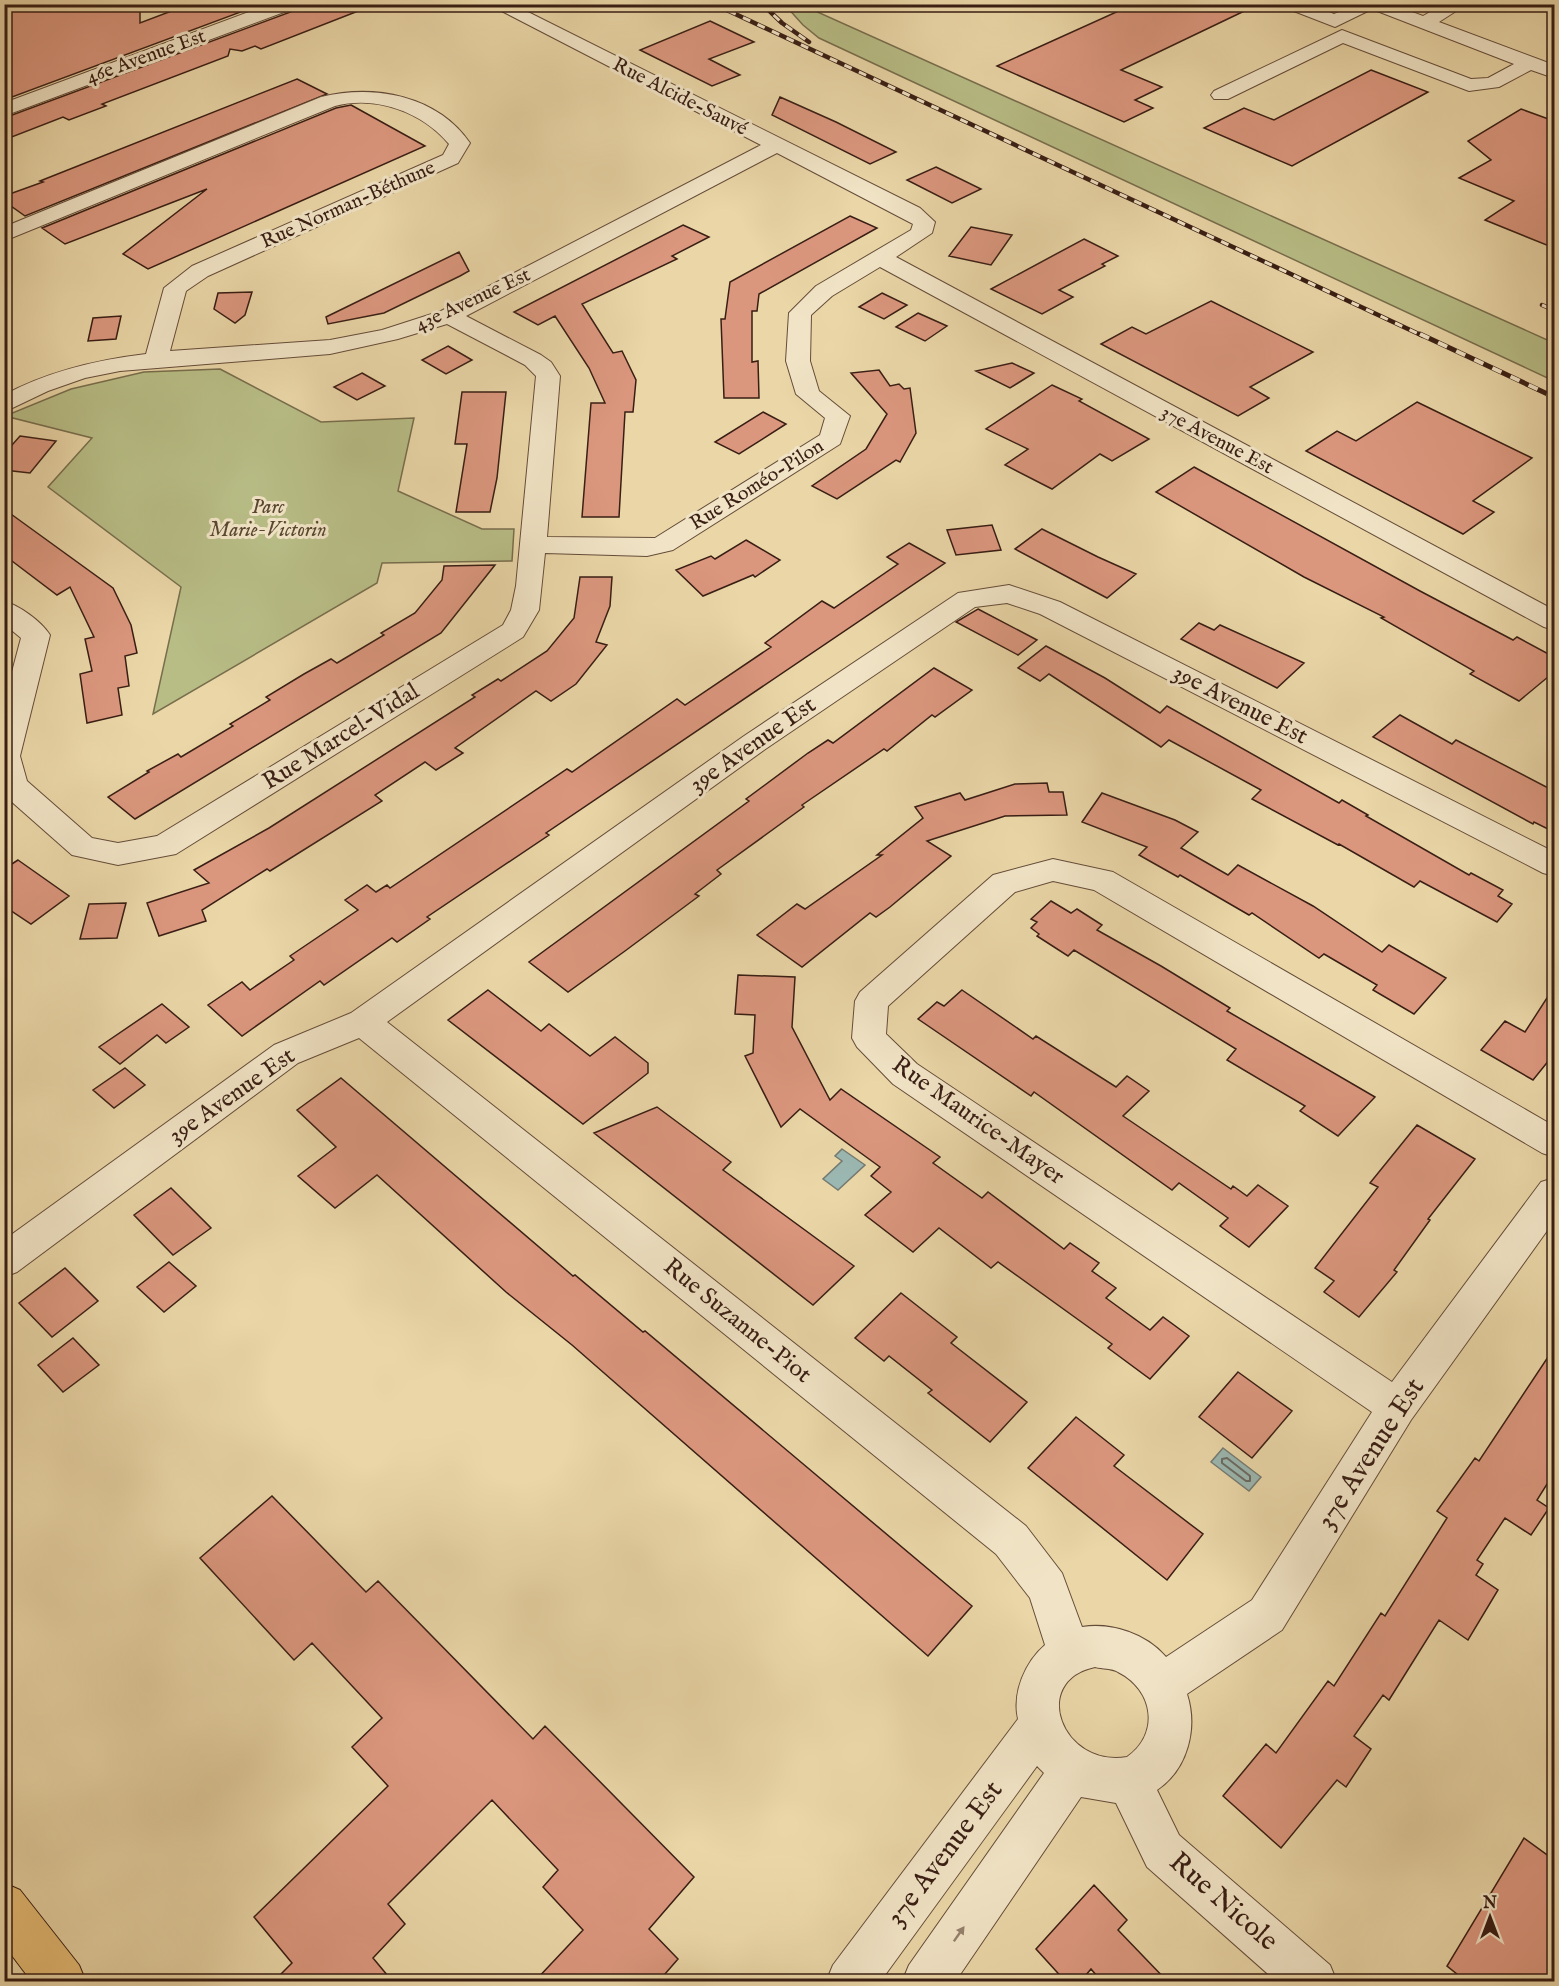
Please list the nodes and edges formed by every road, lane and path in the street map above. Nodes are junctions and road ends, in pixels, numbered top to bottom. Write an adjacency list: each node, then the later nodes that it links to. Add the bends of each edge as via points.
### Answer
1 (288, 4): 11 (street, 46e Avenue Est)
2 (497, 4): 12 (street, Rue Alcide-Sauvé)
3 (1293, 4): 4 (street, via 1335,21)
4 (1368, 4)
5 (1375, 4): 7 (street)
6 (1458, 4): 7 (street)
7 (1425, 23): 8 (street)
8 (1530, 63): 9 (street); 10 (street, via 1492,83 1469,85 1342,36)
9 (1554, 72)
10 (1221, 95)
11 (4, 110)
12 (777, 145): 13 (street, Rue Alcide-Sauvé); 16 (street, 43e Avenue Est)
13 (862, 189): 15 (street, Rue Roméo-Pilon, via 924,222 921,233)
14 (4, 236): 17 (street, Rue Norman-Béthune, via 342,98 387,98 411,107 453,133 460,143 450,159 200,271 175,288)
15 (880, 258): 19 (street, Rue Roméo-Pilon, via 824,291 800,313 798,361 808,394 838,416 831,439 664,544 646,548); 21 (street, 37e Avenue Est)
16 (449, 316): 17 (street, 43e Avenue Est, via 401,333 331,347); 19 (street, Rue Marcel-Vidal, via 533,360 548,376)
17 (156, 360): 18 (street, 43e Avenue Est, via 77,373)
18 (6, 402)
19 (532, 545): 20 (street, Rue Marcel-Vidal, via 525,610 513,631 165,846 118,854 83,847 13,786 5,756 36,635)
20 (4, 610)
21 (1554, 621)
22 (1554, 865): 23 (street, 39e Avenue Est, via 1050,608 1009,594 968,599 754,743)
23 (363, 1022): 26 (street, 39e Avenue Est, via 286,1054); 28 (street, Rue Suzanne-Piot, via 1011,1540 1047,1587)
24 (1554, 1143): 27 (street, Rue Maurice-Mayer, via 1102,880 1053,870 1004,883 872,1001 869,1038 905,1074)
25 (1554, 1193): 27 (street, 37e Avenue Est)
26 (4, 1261)
27 (1397, 1407): 29 (street, 37e Avenue Est, via 1267,1615)
28 (1069, 1653): 29 (street, via 1095,1646 1121,1651 1144,1664); 30 (street, via 1048,1670 1037,1696)
29 (1162, 1685): 32 (street, via 1171,1707 1170,1739 1153,1768)
30 (1039, 1727): 31 (street, via 1051,1751); 35 (street, 37e Avenue Est)
31 (1072, 1772): 32 (street, via 1096,1782); 36 (street, one-way to 31)
32 (1129, 1781): 37 (street, Rue Nicole, via 1163,1851)
33 (4, 1906): 34 (main road)
34 (62, 1982)
35 (850, 1982)
36 (926, 1982)
37 (1313, 1982)

